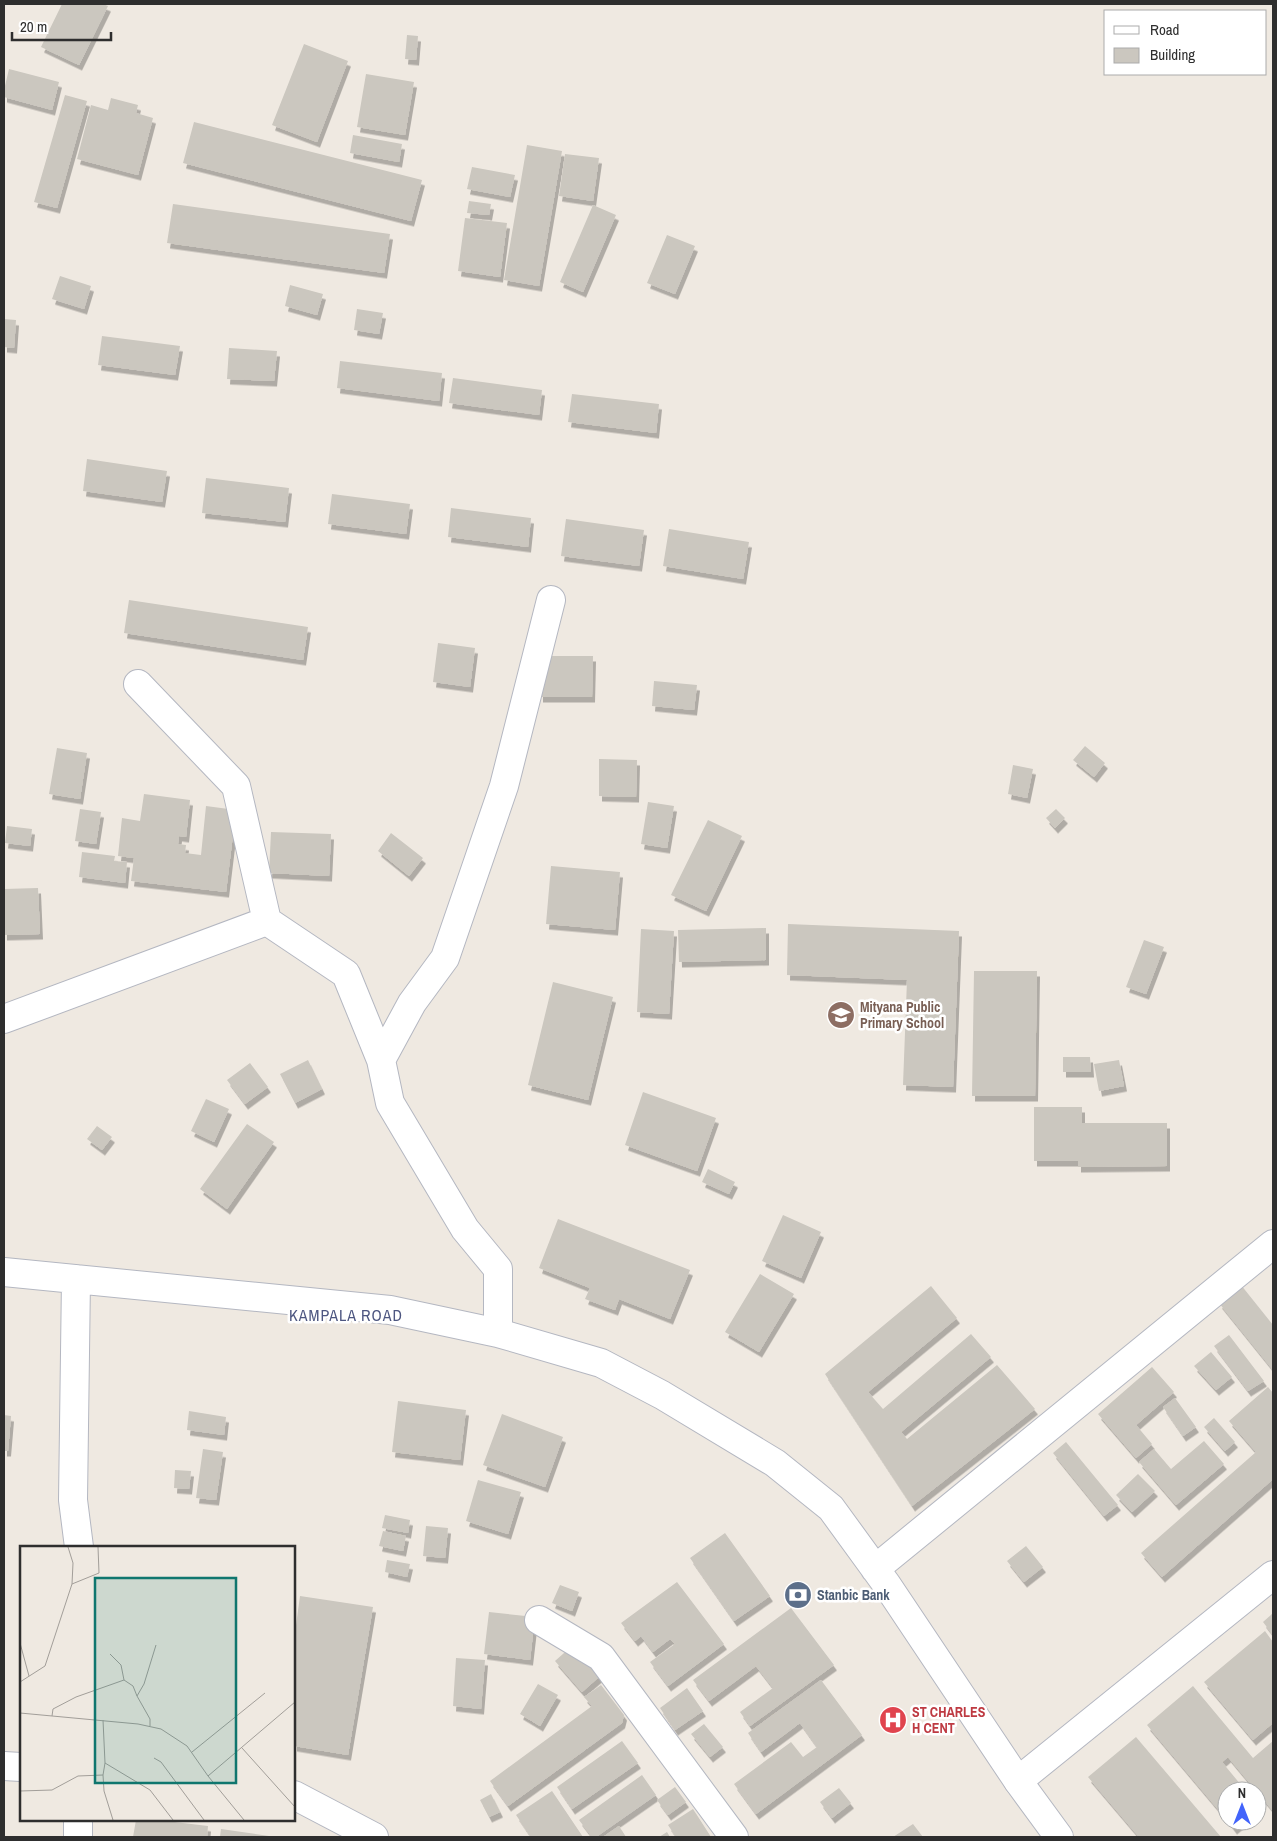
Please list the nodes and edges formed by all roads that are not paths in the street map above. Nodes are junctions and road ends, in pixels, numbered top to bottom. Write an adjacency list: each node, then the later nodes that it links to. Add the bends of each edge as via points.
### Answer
1 (551, 600): 5 (street, via 504,786 445,958 412,1003)
2 (138, 684): 3 (street, via 236,786)
3 (267, 921): 4 (street); 5 (street, via 346,974)
4 (4, 1019)
5 (381, 1060): 9 (street, via 390,1103 465,1229 498,1269)
6 (1273, 1244): 11 (street)
7 (4, 1272): 8 (street)
8 (76, 1279): 9 (street, via 390,1310); 10 (street, via 73,1500)
9 (498, 1333): 11 (street, via 601,1363 662,1395 775,1463 831,1508)
10 (79, 1546)
11 (875, 1569): 16 (street)
12 (1273, 1575): 16 (street)
13 (539, 1620): 21 (street, via 601,1657)
14 (4, 1766): 15 (street)
15 (20, 1767)
16 (1018, 1782): 22 (street)
17 (295, 1796): 20 (street)
18 (78, 1821): 19 (street)
19 (78, 1837)
20 (374, 1837)
21 (734, 1837)
22 (1059, 1837)

